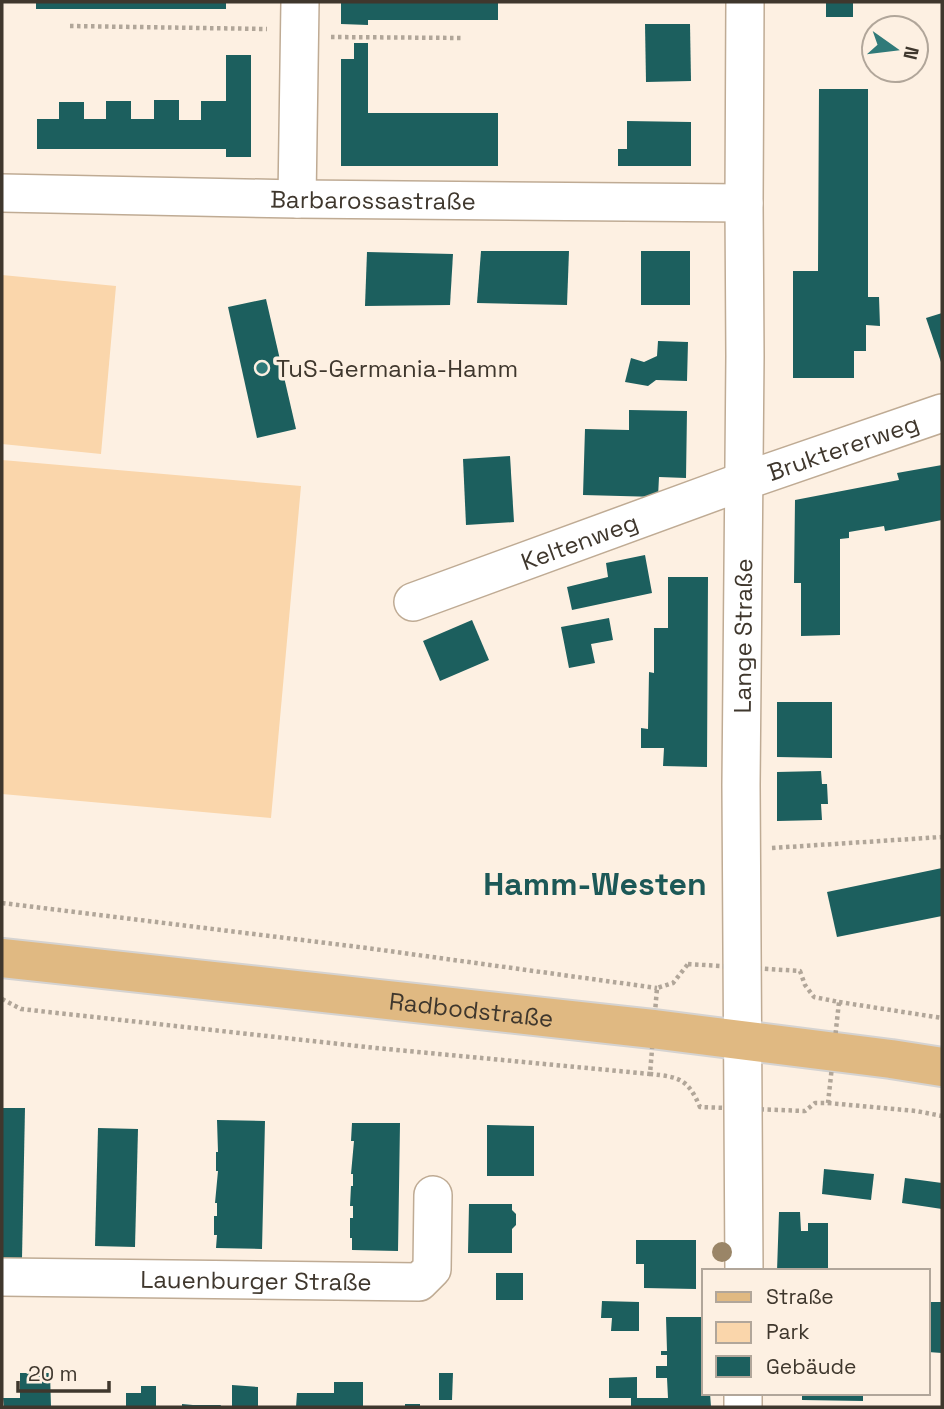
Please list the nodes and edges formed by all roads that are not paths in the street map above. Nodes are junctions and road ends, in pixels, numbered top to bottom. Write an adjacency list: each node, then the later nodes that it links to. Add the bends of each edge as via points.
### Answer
1 (745, 2): 5 (street, Lange Straße)
2 (299, 23): 4 (street)
3 (2, 193): 4 (street, Barbarossastraße)
4 (297, 199): 5 (street, Barbarossastraße)
5 (744, 203): 7 (street, Lange Straße)
6 (942, 413): 7 (street, Bruktererweg)
7 (744, 481): 8 (street, Keltenweg); 10 (street, Lange Straße)
8 (413, 602)
9 (2, 958): 10 (main road, Radbodstraße)
10 (743, 1040): 11 (main road, Radbodstraße); 13 (street, Lange Straße)
11 (942, 1068)
12 (433, 1195): 14 (street, Lauenburger Straße, via 432,1269 419,1282)
13 (744, 1269)
14 (2, 1276)

